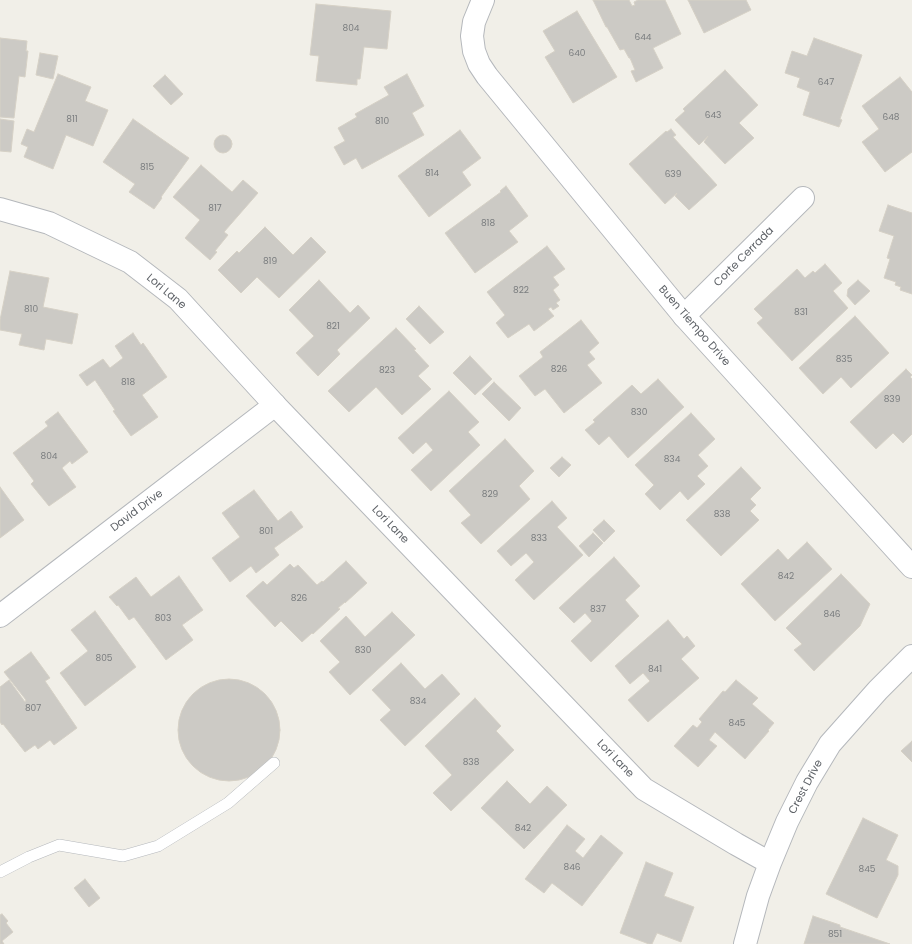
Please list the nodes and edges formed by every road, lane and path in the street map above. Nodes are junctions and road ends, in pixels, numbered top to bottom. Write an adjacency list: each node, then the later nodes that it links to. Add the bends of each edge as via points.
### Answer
1 (483, 0): 4 (street, Buen Tiempo Drive, via 474,22 472,36 479,64)
2 (803, 198): 4 (street, Corte Cerrada)
3 (0, 209): 5 (street, Lori Lane, via 49,223 130,262 178,299)
4 (684, 316): 6 (street, Buen Tiempo Drive)
5 (275, 405): 7 (street, David Drive); 10 (street, Lori Lane, via 644,789)
6 (912, 567)
7 (0, 616)
8 (912, 656): 10 (street, Crest Drive, via 830,744 807,782)
9 (274, 762): 11 (lane, via 228,803 158,846 123,856 59,845)
10 (770, 863): 12 (street, Crest Drive)
11 (0, 872)
12 (745, 944)

